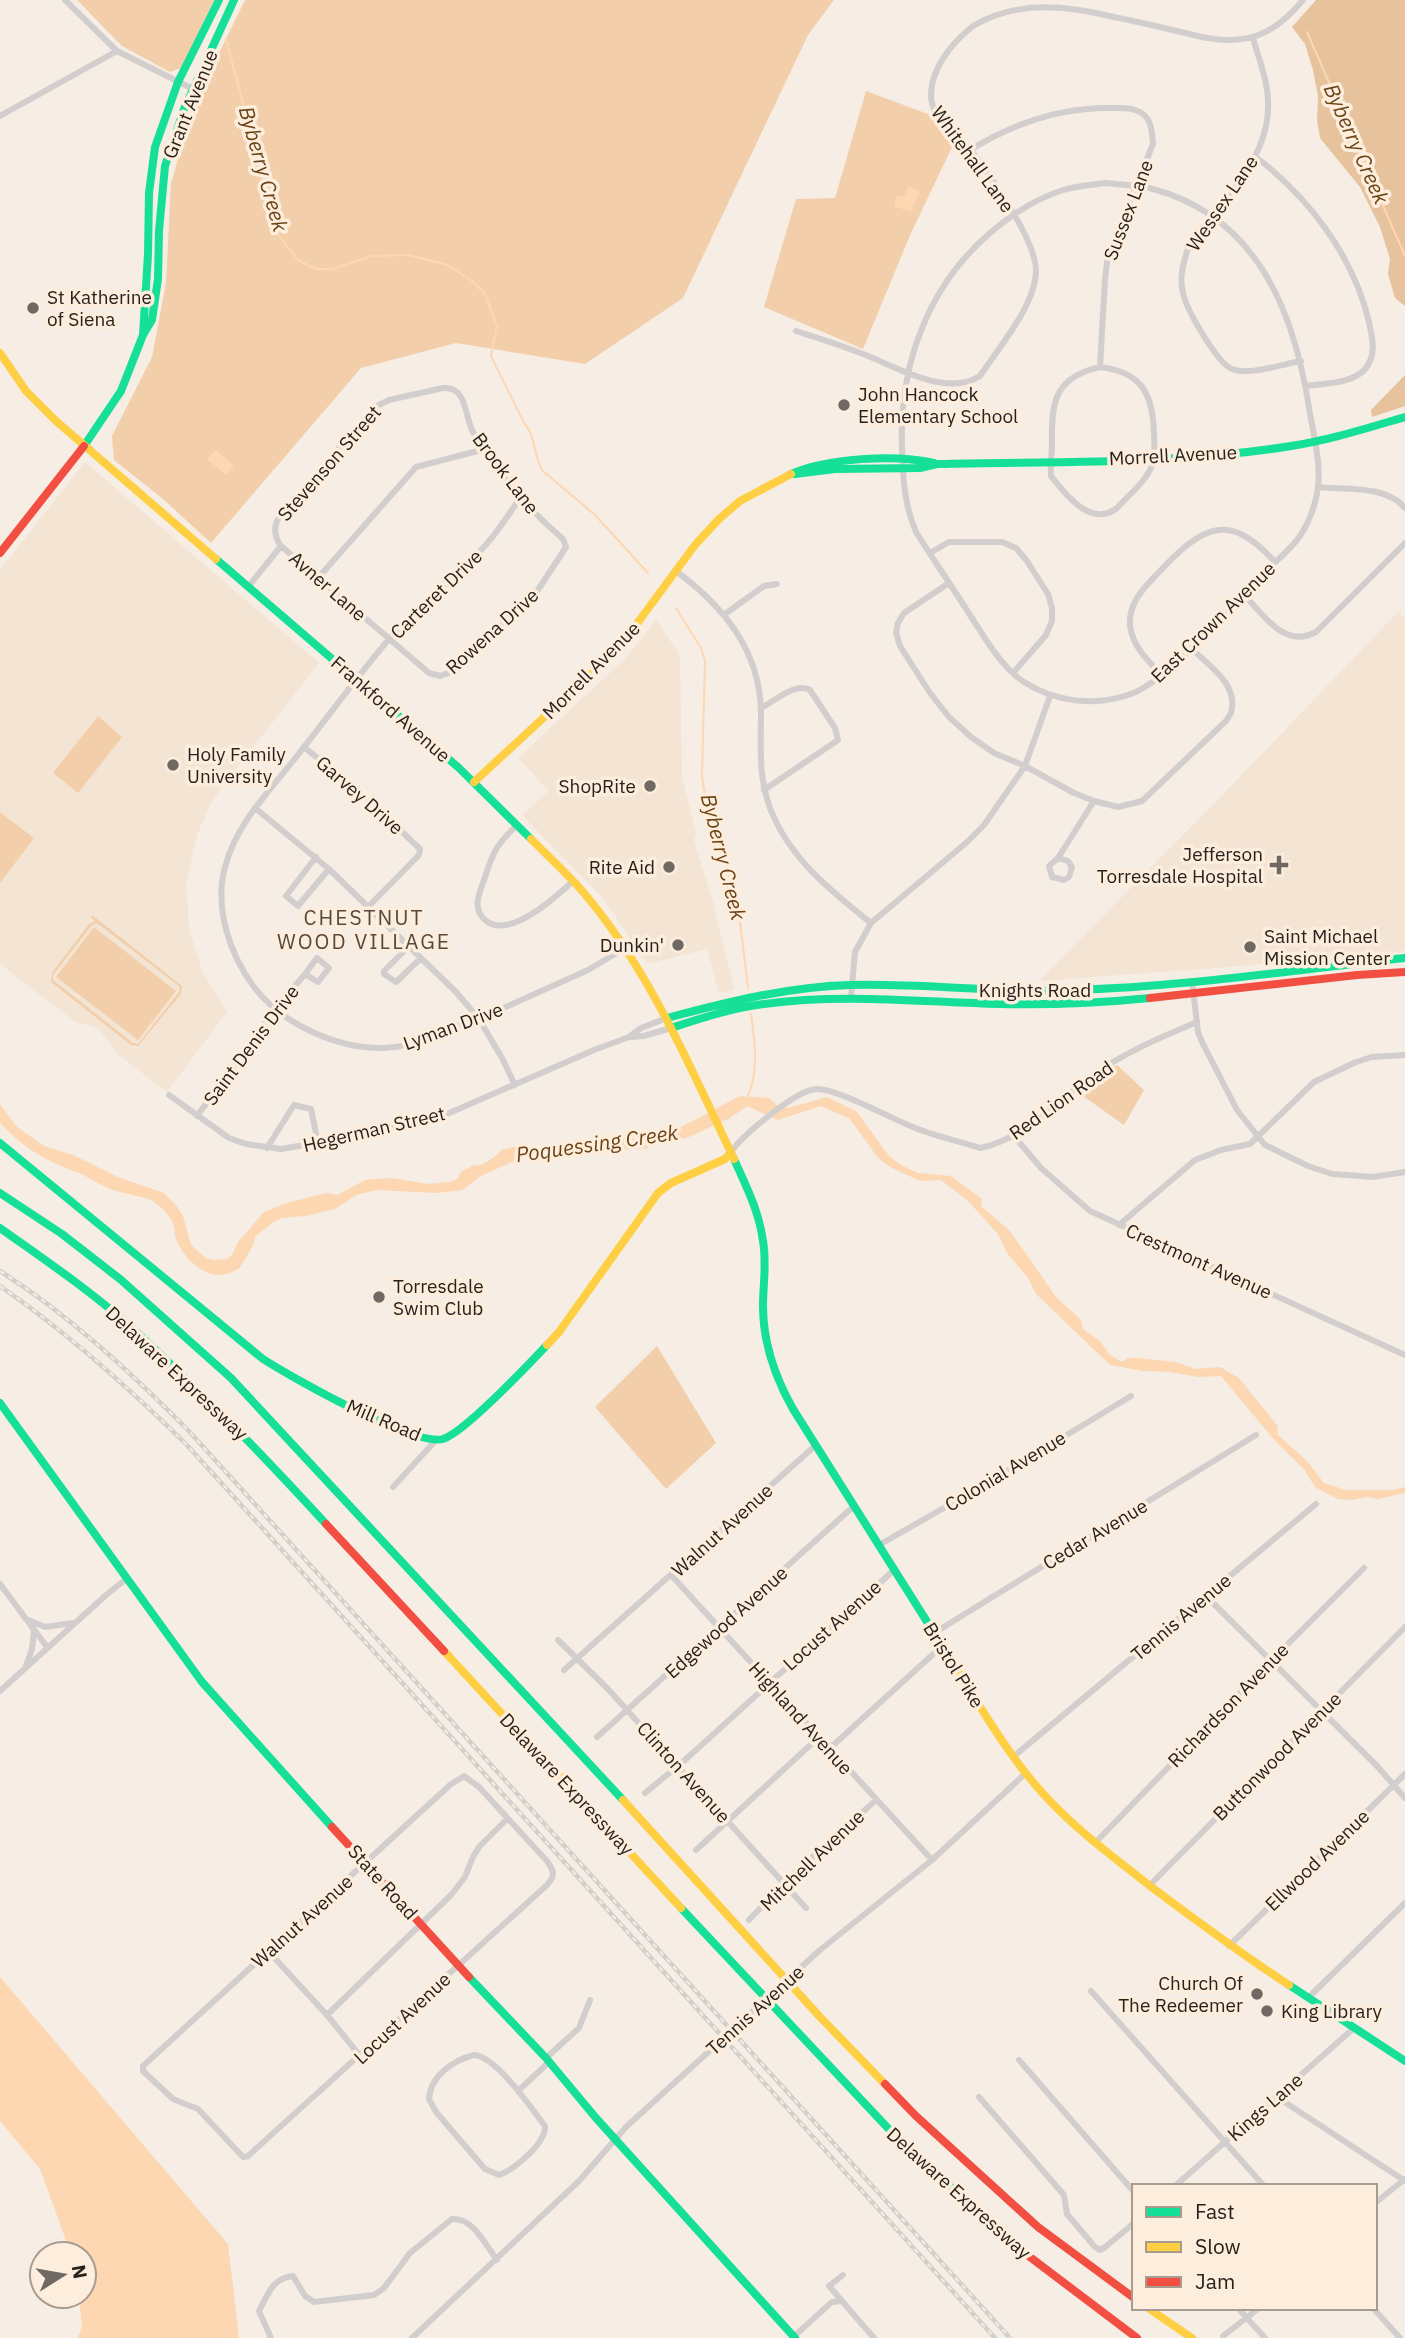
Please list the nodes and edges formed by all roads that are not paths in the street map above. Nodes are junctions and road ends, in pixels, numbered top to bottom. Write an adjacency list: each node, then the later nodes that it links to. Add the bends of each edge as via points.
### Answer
1 (65, 0): 6 (street)
2 (219, 0): 7 (main road, Grant Avenue)
3 (234, 0): 8 (main road, Grant Avenue)
4 (1303, 0): 5 (street, via 1278,25)
5 (1253, 38): 10 (street, Whitehall Lane, via 1220,40 1036,2 986,16 958,38 943,58 930,98 936,112); 11 (street, Wessex Lane, via 1268,108)
6 (117, 51): 7 (street); 9 (street)
7 (179, 82): 8 (street); 16 (main road, Grant Avenue, via 158,134 151,169)
8 (192, 89): 16 (main road, Grant Avenue, via 165,166 156,299)
9 (0, 116)
10 (970, 150): 12 (street, Sussex Lane, via 1013,126 1062,111 1132,108 1152,127 1153,144); 13 (street, Whitehall Lane)
11 (1256, 157): 14 (street, Wessex Lane); 21 (street, via 1295,190 1336,245 1362,299 1374,344 1371,359 1359,374)
12 (1136, 186): 13 (street, East Crown Avenue, via 1105,183 1063,190); 14 (street, East Crown Avenue, via 1168,194); 19 (street, Sussex Lane, via 1106,266)
13 (1013, 213): 20 (street, East Crown Avenue, via 955,269 925,320); 20 (street, Whitehall Lane, via 1025,231 1036,270 1021,314 980,376 971,382 952,384)
14 (1211, 217): 18 (street, East Crown Avenue, via 1241,243 1274,287); 18 (street, Wessex Lane, via 1187,250 1181,282 1187,305 1216,354 1224,365 1244,372)
15 (796, 331): 20 (street)
16 (143, 335): 25 (main road, Grant Avenue, via 121,391)
17 (0, 353): 25 (main road, Frankford Avenue, via 33,399)
18 (1301, 361): 21 (street, East Crown Avenue)
19 (1100, 367): 27 (street, via 1126,373 1146,390 1154,415); 28 (street, via 1074,375 1057,395)
20 (907, 374): 29 (street, East Crown Avenue, via 901,412)
21 (1306, 386): 24 (street, East Crown Avenue)
22 (456, 389): 26 (street, Brook Lane); 34 (street, Stevenson Street, via 394,398 375,407 278,519 275,532)
23 (1405, 417): 24 (main road, Morrell Avenue)
24 (1315, 441): 27 (main road, Morrell Avenue, via 1222,455); 30 (street, East Crown Avenue)
25 (84, 446): 36 (main road, Grant Avenue); 43 (main road, Frankford Avenue)
26 (485, 449): 31 (street, Brook Lane); 40 (street, via 416,467)
27 (1155, 458): 28 (main road, Morrell Avenue); 28 (street, via 1137,488 1112,512 1102,514 1081,509 1056,482 1051,476)
28 (1052, 460): 29 (main road, Morrell Avenue)
29 (902, 464): 37 (street, East Crown Avenue, via 908,514); 39 (main road, Morrell Avenue, via 824,463 762,488 706,531)
30 (1318, 487): 32 (street, via 1385,493); 38 (street, East Crown Avenue, via 1306,525)
31 (520, 498): 35 (street, Brook Lane, via 563,539); 46 (street, Carteret Drive, via 484,547)
32 (1405, 508)
33 (1405, 543): 44 (street, via 1308,637 1297,639 1280,632)
34 (281, 546): 40 (street, Avner Lane); 43 (street, Stevenson Street)
35 (566, 549): 50 (street, Rowena Drive, via 537,593 451,672)
36 (0, 553)
37 (930, 553): 41 (street, East Crown Avenue); 48 (street, via 949,542 1002,542 1016,548 1027,561 1048,594 1052,621 1046,635)
38 (1275, 562): 44 (street, East Crown Avenue); 49 (street, via 1246,535 1229,530 1199,535 1186,544 1138,594 1132,608 1130,625 1135,641 1142,656)
39 (676, 571): 45 (street); 56 (main road, Morrell Avenue, via 619,648)
40 (318, 578): 46 (street, Avner Lane)
41 (949, 583): 48 (street, East Crown Avenue); 55 (street, via 904,613 896,633 900,646 948,717 994,753)
42 (777, 584): 45 (street, via 764,586)
43 (248, 587): 51 (main road, Frankford Avenue)
44 (1244, 595): 47 (street, East Crown Avenue)
45 (725, 614): 53 (street, via 746,650)
46 (390, 639): 50 (street, Avner Lane, via 429,673); 51 (street, Carteret Drive)
47 (1191, 648): 49 (street, East Crown Avenue); 58 (street, via 1233,693 1234,704 1226,721 1148,798 1118,807)
48 (1013, 673): 52 (street, East Crown Avenue)
49 (1162, 675): 52 (street, East Crown Avenue, via 1132,694 1113,699)
50 (440, 676)
51 (357, 680): 54 (street, Carteret Drive); 56 (main road, Frankford Avenue)
52 (1050, 696): 55 (street)
53 (761, 708): 57 (street); 57 (street, via 804,687 838,738)
54 (304, 747): 59 (street, Carteret Drive); 65 (street, Garvey Drive, via 420,849)
55 (1025, 766): 58 (street); 66 (street, via 984,825)
56 (474, 782): 60 (main road, Frankford Avenue)
57 (764, 790): 66 (street, via 782,832 801,860 821,883)
58 (1094, 802): 62 (street)
59 (255, 808): 61 (street); 77 (street, Carteret Drive, via 238,833 224,869 223,911 232,949 245,975)
60 (517, 825): 64 (main road, Frankford Avenue); 64 (street, via 493,853 477,901 485,919 497,926 512,923 550,903)
61 (316, 858): 63 (street); 63 (street, via 286,896 298,906)
62 (1058, 858)
63 (329, 869): 65 (street)
64 (573, 881): 68 (main road, Frankford Avenue)
65 (369, 906): 67 (street)
66 (871, 923): 74 (street, via 855,952)
67 (408, 946): 69 (street); 69 (street, via 384,971 393,982)
68 (625, 948): 78 (main road, Frankford Avenue); 79 (street, Lyman Drive, via 588,970)
69 (421, 958): 79 (street)
70 (1405, 958): 73 (main road, Knights Road)
71 (1405, 972): 75 (main road, Knights Road)
72 (305, 974): 77 (street, Saint Denis Drive)
73 (1192, 981): 74 (main road, Knights Road, via 1023,992); 75 (street)
74 (851, 985): 76 (street); 78 (main road, Knights Road, via 766,993)
75 (1193, 993): 76 (main road, Knights Road, via 1050,1004); 80 (street)
76 (850, 997): 81 (main road, Knights Road, via 768,1002)
77 (276, 1009): 79 (street, Lyman Drive, via 310,1031 381,1048 424,1041); 86 (street, Saint Denis Drive)
78 (667, 1018): 81 (main road, Frankford Avenue); 82 (street, Hegerman Street)
79 (479, 1019): 84 (street)
80 (1197, 1022): 88 (street, Red Lion Road, via 1107,1065); 89 (street, via 1222,1082)
81 (671, 1028): 82 (street, Hegerman Street); 87 (main road, Frankford Avenue)
82 (629, 1037): 84 (street, Hegerman Street)
83 (1405, 1055): 89 (street, via 1372,1057 1314,1082)
84 (515, 1085): 91 (street, Hegerman Street, via 447,1115)
85 (169, 1095): 86 (street, Hegerman Street)
86 (197, 1116): 92 (street, Hegerman Street, via 229,1138)
87 (715, 1120): 93 (main road, Bristol Pike)
88 (1014, 1136): 93 (street, Red Lion Road, via 980,1148 915,1128 825,1090 810,1090 737,1142); 96 (street, Crestmont Avenue, via 1075,1199)
89 (1258, 1138): 94 (street, via 1283,1155 1332,1174 1373,1177); 96 (street, via 1195,1160)
90 (0, 1143): 102 (main road, Mill Road, via 269,1364 332,1398 414,1435)
91 (318, 1143): 92 (street, Hegerman Street); 92 (street, via 311,1110 294,1105)
92 (267, 1149)
93 (731, 1152): 102 (main road, Mill Road, via 658,1193 545,1348 460,1430); 103 (main road, Bristol Pike, via 761,1229 763,1321 770,1359 786,1398)
94 (1405, 1172)
95 (0, 1193): 180 (main road, Delaware Expressway, via 106,1267 231,1378 916,2116 1038,2227)
96 (1119, 1225): 98 (street, Crestmont Avenue)
97 (0, 1228): 192 (main road, Delaware Expressway, via 100,1301 201,1391 901,2143 1009,2241)
98 (1405, 1355)
99 (1130, 1396): 107 (street, Colonial Avenue)
100 (0, 1403): 111 (main road, State Road)
101 (1256, 1435): 119 (street, Cedar Avenue)
102 (436, 1440): 104 (street)
103 (816, 1446): 106 (main road, Bristol Pike); 110 (street, Walnut Avenue)
104 (393, 1487)
105 (1316, 1504): 113 (street, Tennis Avenue)
106 (854, 1506): 107 (main road, Bristol Pike); 116 (street, Edgewood Avenue)
107 (879, 1545): 109 (main road, Bristol Pike)
108 (1364, 1569): 124 (street, Richardson Avenue)
109 (894, 1570): 119 (main road, Bristol Pike); 127 (street, Locust Avenue)
110 (671, 1576): 116 (street, Highland Avenue); 123 (street, Walnut Avenue)
111 (126, 1579): 115 (street); 147 (main road, State Road, via 202,1682)
112 (0, 1584): 114 (street)
113 (1206, 1596): 124 (street); 134 (street, Tennis Avenue)
114 (25, 1618): 115 (street, via 52,1627); 118 (street)
115 (75, 1623): 122 (street)
116 (719, 1628): 127 (street, Highland Avenue); 129 (street, Edgewood Avenue)
117 (1405, 1628): 130 (street, Buttonwood Avenue)
118 (34, 1630): 122 (street); 125 (street)
119 (934, 1633): 121 (main road, Bristol Pike)
120 (558, 1640): 123 (street, Clinton Avenue)
121 (942, 1646): 133 (street); 134 (main road, Bristol Pike)
122 (47, 1647): 125 (street)
123 (579, 1657): 126 (street, Walnut Avenue); 129 (street, Clinton Avenue)
124 (1271, 1661): 130 (street); 144 (street, Richardson Avenue)
125 (25, 1668): 128 (street)
126 (565, 1670)
127 (769, 1682): 132 (street, Highland Avenue); 135 (street, Locust Avenue)
128 (0, 1691)
129 (628, 1710): 131 (street, Edgewood Avenue); 135 (street, Clinton Avenue)
130 (1321, 1712): 138 (street); 149 (street, Buttonwood Avenue)
131 (597, 1737)
132 (818, 1738): 133 (street, Highland Avenue); 143 (street)
133 (829, 1749): 141 (street, Highland Avenue)
134 (1013, 1757): 136 (main road, Bristol Pike)
135 (678, 1766): 139 (street, Locust Avenue); 143 (street, Clinton Avenue)
136 (1026, 1773): 144 (main road, Bristol Pike); 146 (street, Tennis Avenue)
137 (1405, 1774): 138 (street, Ellwood Avenue)
138 (1394, 1786): 140 (street); 154 (street, Ellwood Avenue)
139 (645, 1793)
140 (1405, 1798)
141 (876, 1800): 146 (street, Highland Avenue); 148 (street, Mitchell Avenue)
142 (507, 1819): 147 (street, Walnut Avenue, via 467,1776 450,1785); 153 (street, via 474,1854 458,1888); 156 (street, Locust Avenue, via 554,1877)
143 (729, 1821): 145 (street); 148 (street, Clinton Avenue)
144 (1095, 1843): 149 (main road, Bristol Pike)
145 (696, 1850)
146 (932, 1860): 169 (street, Tennis Avenue, via 801,1968)
147 (366, 1863): 153 (main road, State Road); 155 (street, Walnut Avenue)
148 (784, 1883): 151 (street, Clinton Avenue); 152 (street, Mitchell Avenue)
149 (1150, 1885): 154 (main road, Bristol Pike)
150 (1405, 1903): 158 (street)
151 (806, 1908)
152 (749, 1920)
153 (422, 1925): 156 (main road, State Road); 160 (street)
154 (1229, 1946): 158 (main road, Bristol Pike)
155 (268, 1952): 160 (street); 171 (street, Walnut Avenue, via 145,2063 143,2071 173,2099 198,2109)
156 (458, 1966): 162 (street, Locust Avenue); 163 (main road, State Road)
157 (1091, 1991): 170 (street)
158 (1308, 1998): 161 (main road, Bristol Pike)
159 (590, 2000): 163 (street, via 579,2028)
160 (327, 2015): 162 (street)
161 (1354, 2028): 165 (main road, Bristol Pike); 168 (street, Kings Lane)
162 (360, 2056): 171 (street, Locust Avenue)
163 (548, 2060): 166 (street); 169 (main road, State Road)
164 (1019, 2060): 175 (street)
165 (1405, 2061)
166 (518, 2091): 166 (street, via 545,2126 545,2133 516,2165 499,2175 485,2169 429,2099 432,2086 445,2070 474,2055 494,2065)
167 (979, 2097): 177 (street, via 1063,2194 1066,2214 1100,2250)
168 (1277, 2097): 170 (street, Kings Lane); 172 (street)
169 (614, 2138): 178 (street, Tennis Avenue, via 579,2181); 190 (main road, State Road)
170 (1224, 2142): 173 (street, Kings Lane); 174 (street)
171 (243, 2157)
172 (1405, 2180): 176 (street)
173 (1177, 2184)
174 (1262, 2184)
175 (1132, 2190)
176 (1377, 2201)
177 (1132, 2226)
178 (497, 2260): 188 (street, via 465,2220 452,2218 410,2253 374,2295 314,2302 293,2276 276,2282 259,2311); 189 (street, Tennis Avenue)
179 (843, 2275): 181 (street, via 829,2286)
180 (1132, 2297)
181 (841, 2301): 190 (street, via 832,2302); 191 (street)
182 (1151, 2310): 193 (main road)
183 (1240, 2310): 186 (street)
184 (1257, 2310): 186 (street)
185 (1375, 2310): 195 (street)
186 (1247, 2318): 187 (street); 194 (street)
187 (1223, 2336)
188 (271, 2338)
189 (412, 2338)
190 (794, 2338)
191 (874, 2338)
192 (1134, 2338)
193 (1192, 2338)
194 (1265, 2338)
195 (1400, 2338)

